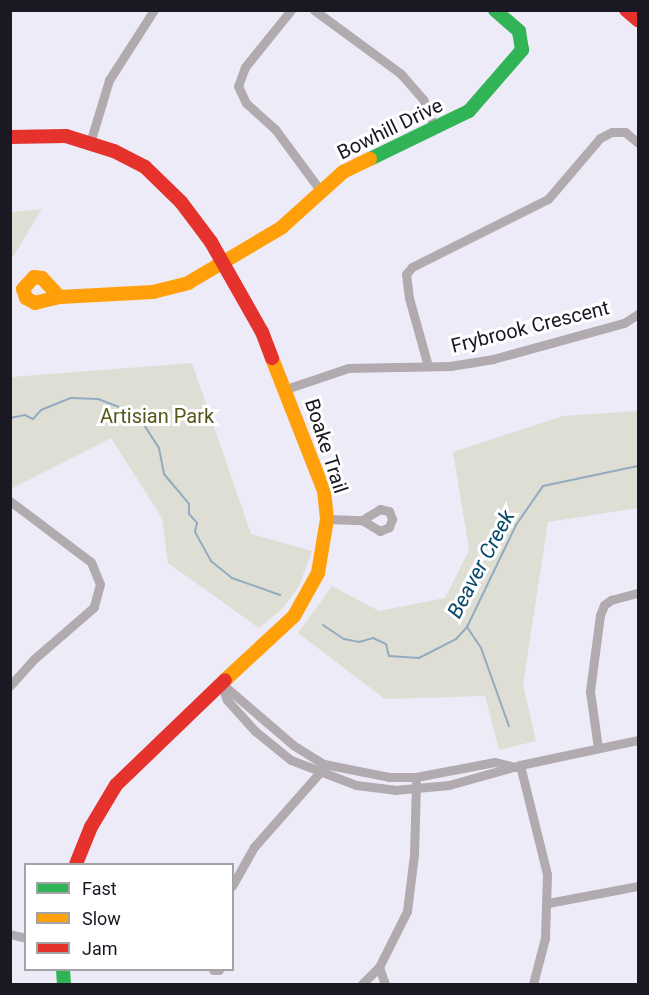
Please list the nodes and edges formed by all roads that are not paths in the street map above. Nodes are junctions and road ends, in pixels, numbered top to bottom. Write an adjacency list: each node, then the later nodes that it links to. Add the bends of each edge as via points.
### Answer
1 (154, 10): 9 (street, via 109,80)
2 (291, 10): 11 (street, via 246,67 238,86 246,103 274,129)
3 (314, 10): 7 (street, via 401,74 423,99)
4 (495, 10): 7 (street, Bowhill Drive, via 519,31 522,50 482,100 456,119)
5 (626, 10): 6 (street)
6 (639, 20)
7 (435, 128): 11 (street, Bowhill Drive, via 364,160)
8 (10, 137): 9 (street, Boake Trail, via 66,136)
9 (90, 143): 12 (street, Boake Trail, via 144,167 166,186 198,223)
10 (639, 143): 15 (street, Frybrook Crescent, via 625,132 612,132 600,138 548,199 412,267 406,274 409,298)
11 (320, 190): 12 (street, Bowhill Drive, via 281,228)
12 (223, 262): 13 (street, Bowhill Drive, via 173,288); 16 (street, Boake Trail, via 262,332)
13 (60, 297)
14 (639, 314): 15 (street, Frybrook Crescent, via 624,323 493,359)
15 (428, 366): 16 (street, Frybrook Crescent, via 348,369)
16 (286, 389): 18 (street, Boake Trail, via 324,491)
17 (10, 501): 22 (street, via 91,562 100,584 94,607 34,658)
18 (327, 519): 19 (street); 21 (street, Boake Trail, via 324,556 303,602 284,626)
19 (362, 520)
20 (639, 593): 24 (street, via 611,600 600,615 590,691)
21 (221, 683): 26 (street); 26 (street, via 227,700 255,731 291,760); 29 (street, Boake Trail, via 116,785 91,827)
22 (10, 686)
23 (639, 740): 24 (street)
24 (598, 748): 25 (street)
25 (518, 766): 27 (street, via 495,762); 28 (street, via 468,781); 32 (street, via 543,849)
26 (322, 769): 27 (street); 28 (street, via 356,785 395,790); 30 (street, via 254,847)
27 (416, 777): 28 (street)
28 (417, 788): 33 (street, via 411,891 400,929)
29 (76, 863)
30 (234, 882)
31 (639, 886): 32 (street)
32 (548, 903): 36 (street, via 545,938)
33 (379, 967): 34 (street); 35 (street)
34 (362, 984)
35 (385, 984)
36 (533, 984)

